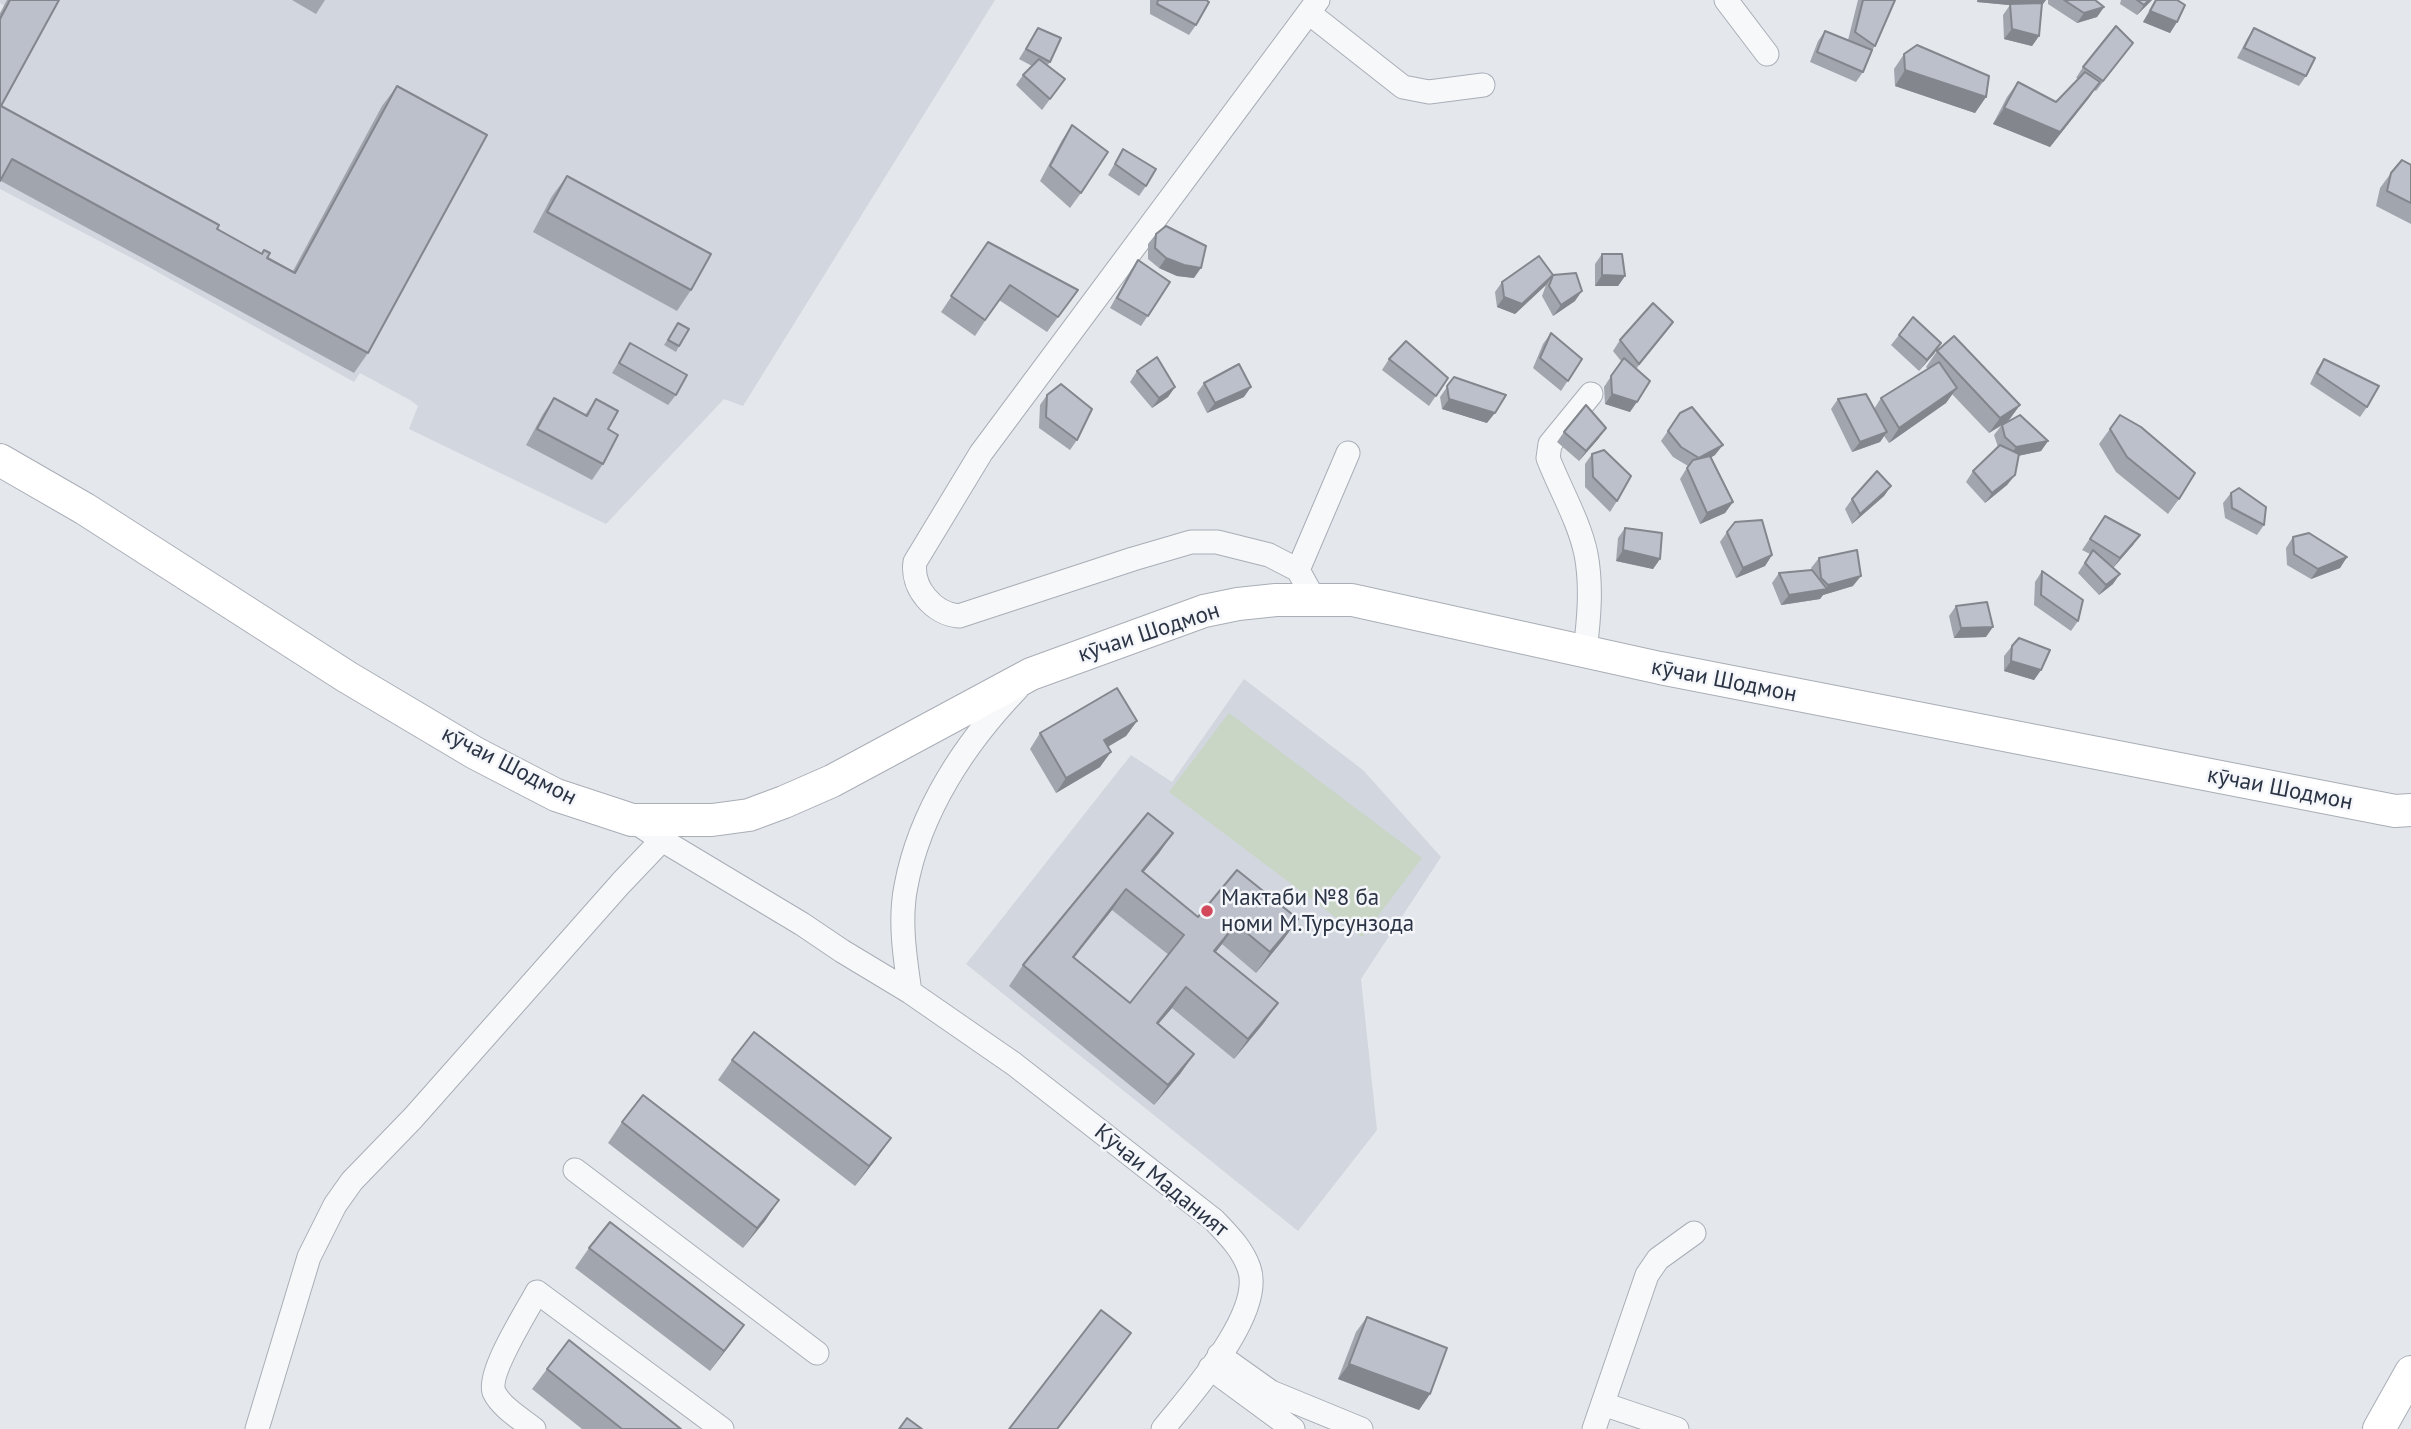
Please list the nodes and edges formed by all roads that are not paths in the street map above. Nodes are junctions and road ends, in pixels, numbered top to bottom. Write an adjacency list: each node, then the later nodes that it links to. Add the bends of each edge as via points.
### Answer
1 (1726, 0): 3 (street)
2 (1314, 6): 4 (street, via 1403,87 1429,92); 8 (street, via 981,453 914,568 931,604 959,616 1191,542 1245,548)
3 (1767, 54)
4 (1483, 85)
5 (1591, 394): 10 (street, via 1547,453 1586,555 1590,614)
6 (1348, 453): 8 (street)
7 (0, 460): 13 (main road, кӯчаи Шодмон, via 475,753 556,795)
8 (1298, 570): 9 (street)
9 (1314, 599): 10 (main road, кӯчаи Шодмон, via 1352,600); 11 (main road, кӯчаи Шодмон, via 1204,611)
10 (1585, 651): 12 (main road, кӯчаи Шодмон)
11 (1031, 674): 13 (main road, кӯчаи Шодмон, via 831,781 749,815); 15 (street, via 987,720 956,764 921,834 903,911)
12 (2406, 812)
13 (632, 820): 14 (street, Кӯчаи Маданият)
14 (662, 841): 15 (street, Кӯчаи Маданият); 23 (street, via 334,1205 309,1257)
15 (910, 992): 19 (street, Кӯчаи Маданият, via 1014,1063 1237,1243 1250,1270 1251,1294 1242,1320)
16 (575, 1170): 18 (street)
17 (1693, 1233): 21 (street, via 1658,1259 1647,1275)
18 (817, 1353)
19 (1215, 1362): 26 (street, Кӯчаи Маданият); 27 (street); 28 (street, via 1271,1392)
20 (2411, 1372): 22 (main road)
21 (1603, 1404): 29 (street); 30 (street)
22 (2403, 1406): 31 (main road)
23 (257, 1429)
24 (534, 1429): 25 (street, via 506,1407 492,1384 537,1292)
25 (722, 1429)
26 (1163, 1429)
27 (1293, 1429)
28 (1361, 1429)
29 (1594, 1429)
30 (1677, 1429)
31 (2379, 1429)

